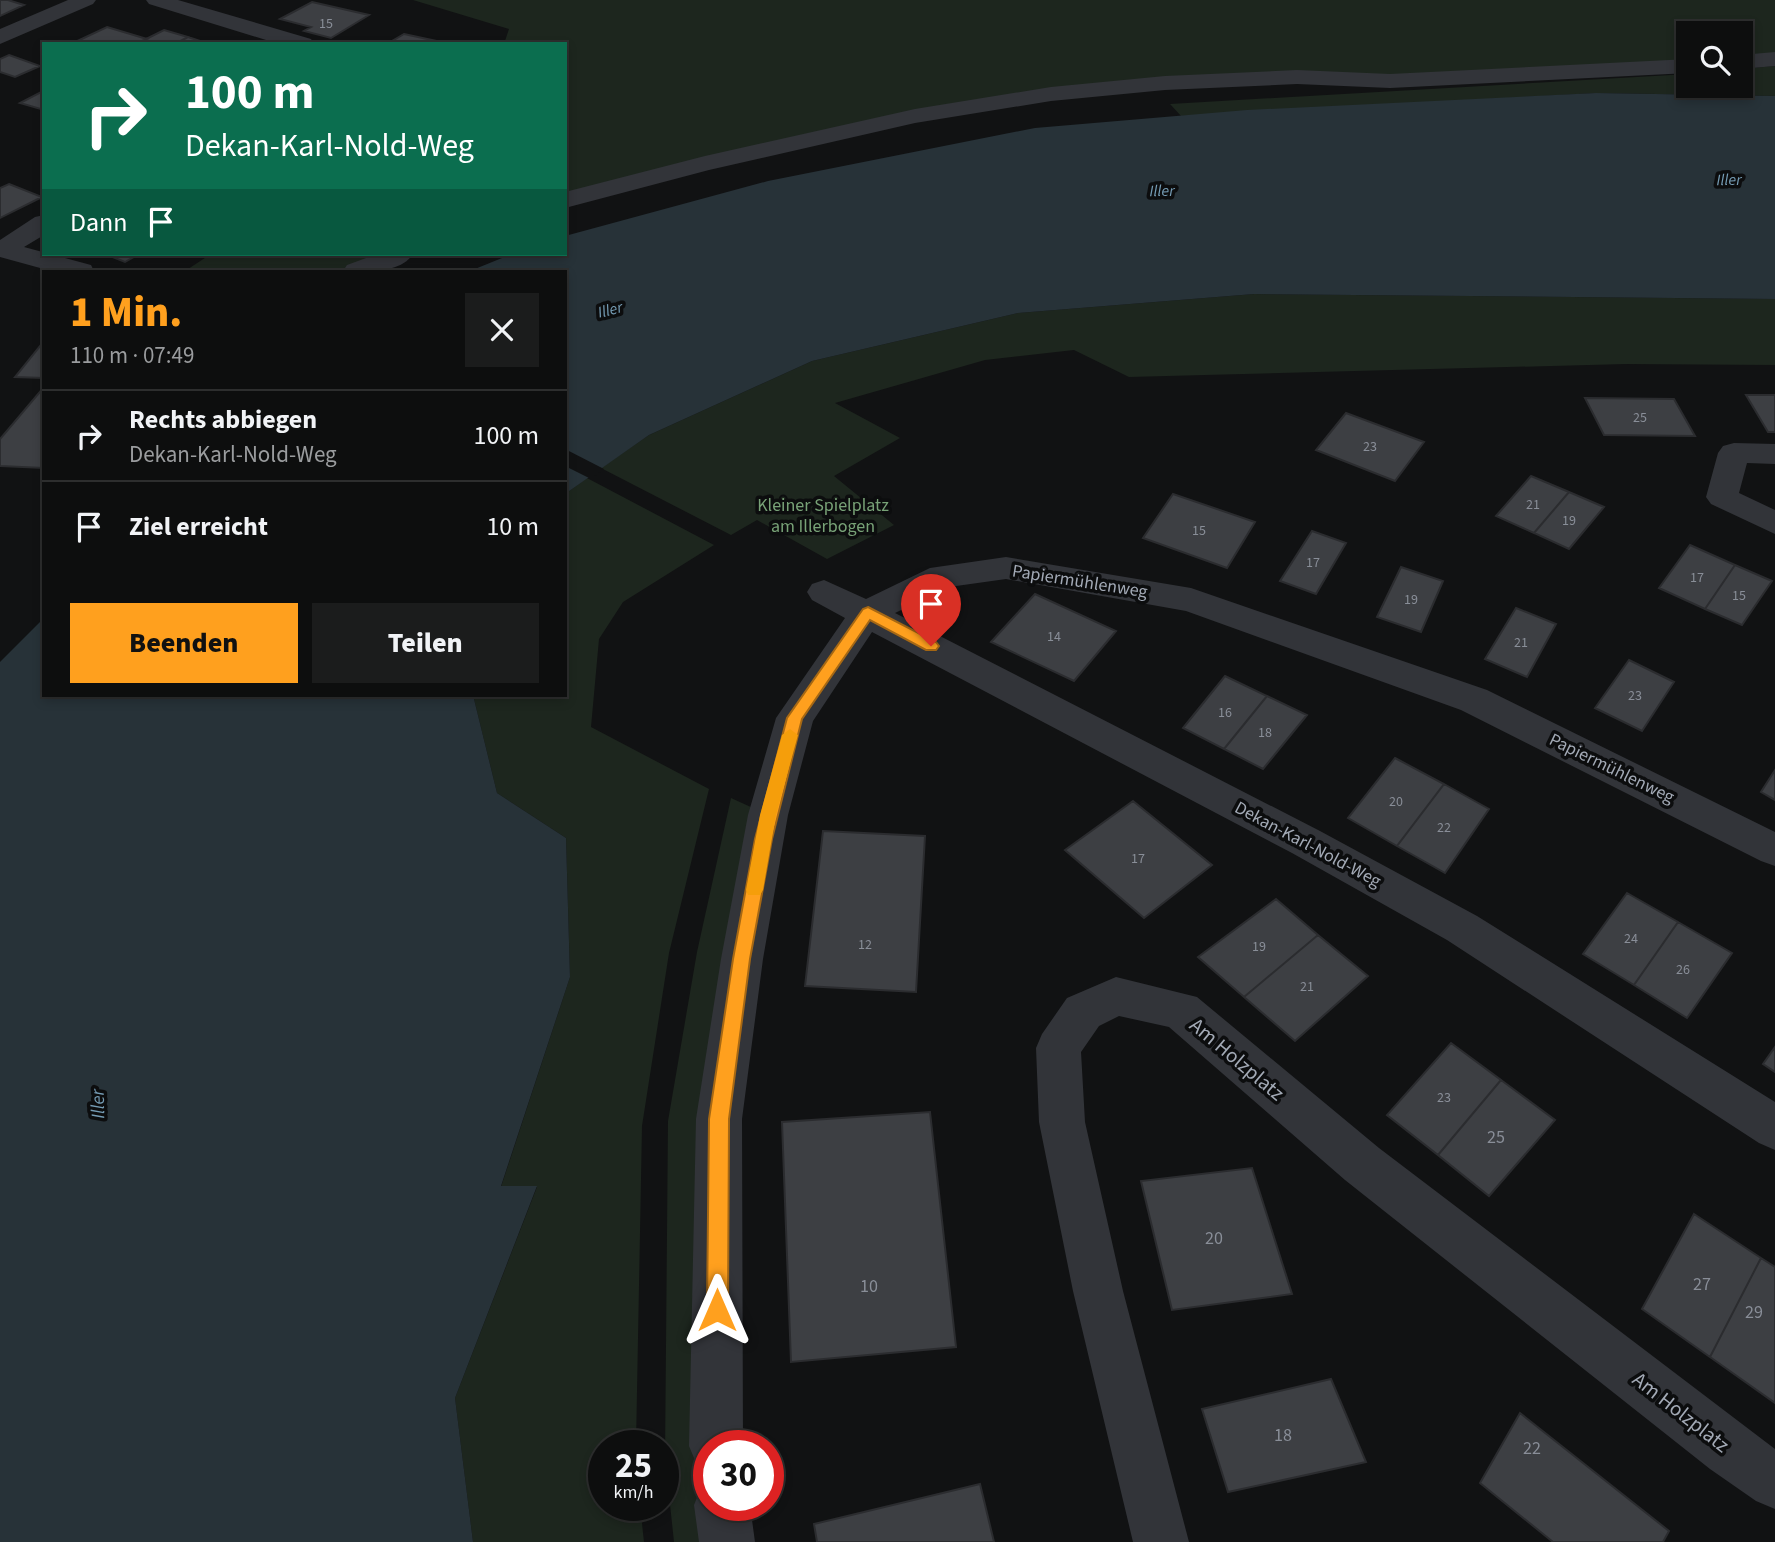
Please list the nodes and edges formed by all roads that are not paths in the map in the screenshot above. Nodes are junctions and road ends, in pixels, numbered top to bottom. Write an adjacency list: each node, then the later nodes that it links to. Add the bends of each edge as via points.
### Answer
1 (86, 0): 3 (street)
2 (156, 0): 4 (street)
3 (0, 37)
4 (296, 42)
5 (1775, 59): 6 (street)
6 (1753, 61)
7 (1676, 67): 8 (street, via 1390,81 1218,81 1051,94 915,116)
8 (567, 199)
9 (42, 224): 10 (street)
10 (1, 250): 12 (street)
11 (395, 256): 13 (street)
12 (77, 270)
13 (360, 270)
14 (1775, 454): 15 (street, via 1734,453 1722,496)
15 (1775, 523)
16 (824, 592): 17 (street, Dekan-Karl-Nold-Weg)
17 (868, 612): 18 (street, Papiermühlenweg, via 942,576 1006,568 1191,600 1474,700); 19 (street, Dekan-Karl-Nold-Weg, via 1462,928); 20 (street, Papiermühlenweg, via 795,718 768,815 741,959 719,1119)
18 (1775, 850)
19 (1775, 1128)
20 (716, 1430)
21 (1775, 1482): 24 (street, Am Holzplatz, via 1362,1164 1181,1012 1116,996 1083,1012 1058,1048 1062,1122 1098,1291)
22 (724, 1521): 23 (street)
23 (727, 1542)
24 (1161, 1542)

